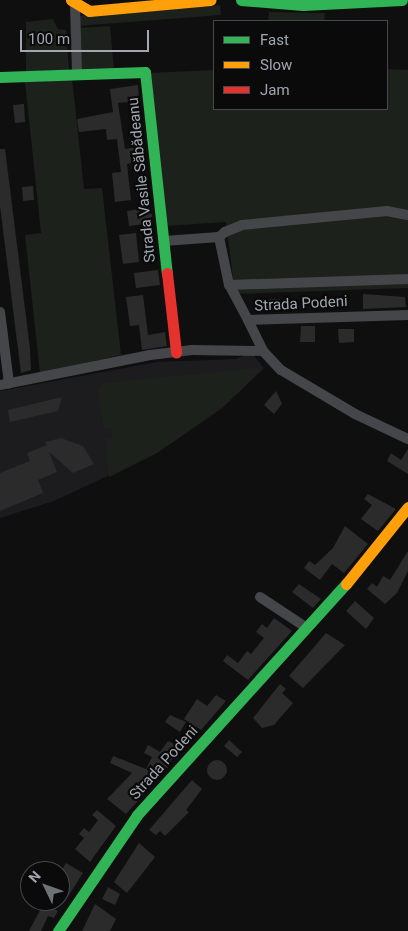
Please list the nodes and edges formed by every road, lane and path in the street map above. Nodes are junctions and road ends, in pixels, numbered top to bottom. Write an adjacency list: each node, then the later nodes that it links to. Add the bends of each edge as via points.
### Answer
1 (211, 0): 4 (main road, via 89,11)
2 (241, 0): 3 (main road, via 303,5)
3 (402, 0)
4 (73, 2): 5 (street)
5 (77, 74): 6 (main road, Strada Vasile Săbădeanu); 9 (main road, Strada Vasile Săbădeanu, via 146,72)
6 (0, 77)
7 (408, 215): 8 (street, via 387,211 242,225)
8 (220, 237): 9 (street); 11 (street)
9 (164, 241): 16 (main road, Strada Vasile Săbădeanu)
10 (408, 279): 11 (street)
11 (230, 285): 14 (street)
12 (0, 312): 17 (street)
13 (408, 315): 14 (street, Strada Podeni)
14 (248, 320): 15 (street, Strada Podeni)
15 (263, 351): 16 (street); 18 (street, Strada Podeni, via 301,384)
16 (176, 352): 17 (street)
17 (4, 384)
18 (408, 439)
19 (408, 507): 21 (main road, Strada Podeni, via 375,552)
20 (260, 597): 21 (street)
21 (307, 628): 22 (main road, Strada Podeni, via 137,815)
22 (58, 931)

